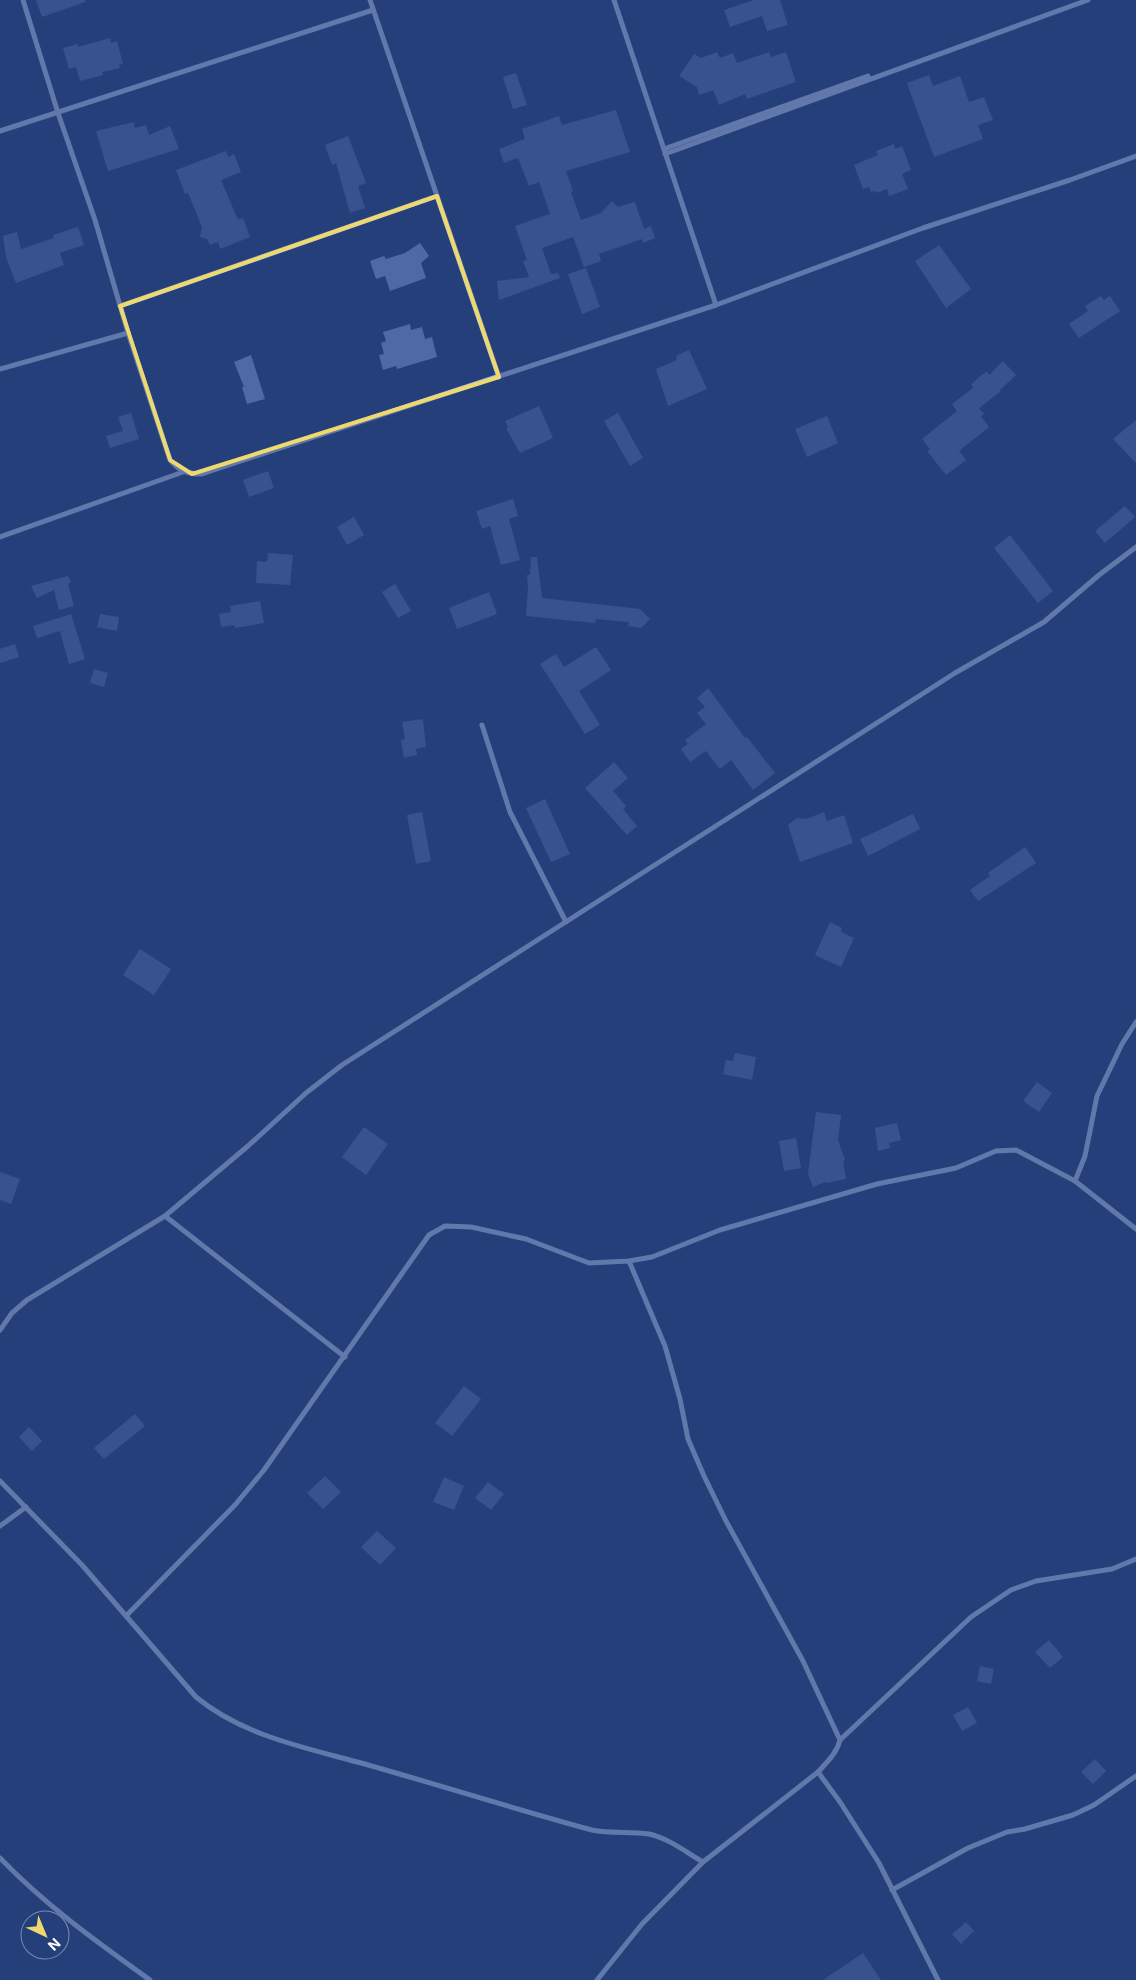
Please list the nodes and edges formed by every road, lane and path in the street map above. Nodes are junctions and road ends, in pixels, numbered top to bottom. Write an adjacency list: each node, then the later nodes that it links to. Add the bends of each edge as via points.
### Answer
1 (23, 0): 7 (street)
2 (370, 0): 6 (street)
3 (614, 0): 9 (street)
4 (1083, 0): 9 (street)
5 (1088, 0): 9 (street)
6 (373, 10): 7 (street); 11 (street)
7 (58, 113): 8 (street); 13 (street, via 95,220)
8 (0, 131)
9 (665, 151): 12 (street)
10 (1136, 156): 12 (street, via 923,228)
11 (437, 196): 13 (street); 16 (street)
12 (716, 305): 16 (street)
13 (120, 306): 14 (street)
14 (128, 333): 15 (street); 17 (street, via 170,460)
15 (0, 369)
16 (499, 377): 17 (street, via 201,474)
17 (183, 472): 18 (street)
18 (0, 537)
19 (1136, 547): 21 (street, via 1044,622 955,673)
20 (482, 725): 21 (street, via 510,812)
21 (566, 922): 24 (street, via 342,1065)
22 (1136, 1022): 23 (street, via 1098,1096 1085,1156)
23 (1075, 1181): 25 (street); 26 (street, via 1016,1150 996,1151 956,1168 877,1184 720,1230 668,1251)
24 (165, 1216): 27 (street, via 27,1300); 28 (street)
25 (1136, 1229)
26 (629, 1262): 28 (street, via 590,1263 526,1239 471,1226 445,1226 429,1236); 34 (street, via 665,1346 688,1439 704,1476 803,1661)
27 (0, 1330)
28 (345, 1357): 33 (street, via 235,1505)
29 (0, 1481): 30 (street)
30 (26, 1507): 31 (street); 33 (street)
31 (0, 1526)
32 (1136, 1559): 34 (street, via 1112,1569 1043,1579 1011,1590 971,1617)
33 (126, 1616): 38 (street, via 196,1698 233,1722 291,1744 600,1832 649,1834)
34 (840, 1740): 35 (street, via 834,1755)
35 (818, 1772): 38 (street); 39 (street, via 879,1863)
36 (1136, 1776): 39 (street, via 1094,1805 1073,1815 1007,1832 968,1848)
37 (0, 1858): 40 (street, via 66,1919)
38 (703, 1862): 41 (street, via 642,1924)
39 (892, 1890): 42 (street)
40 (150, 1980)
41 (596, 1980)
42 (938, 1980)

